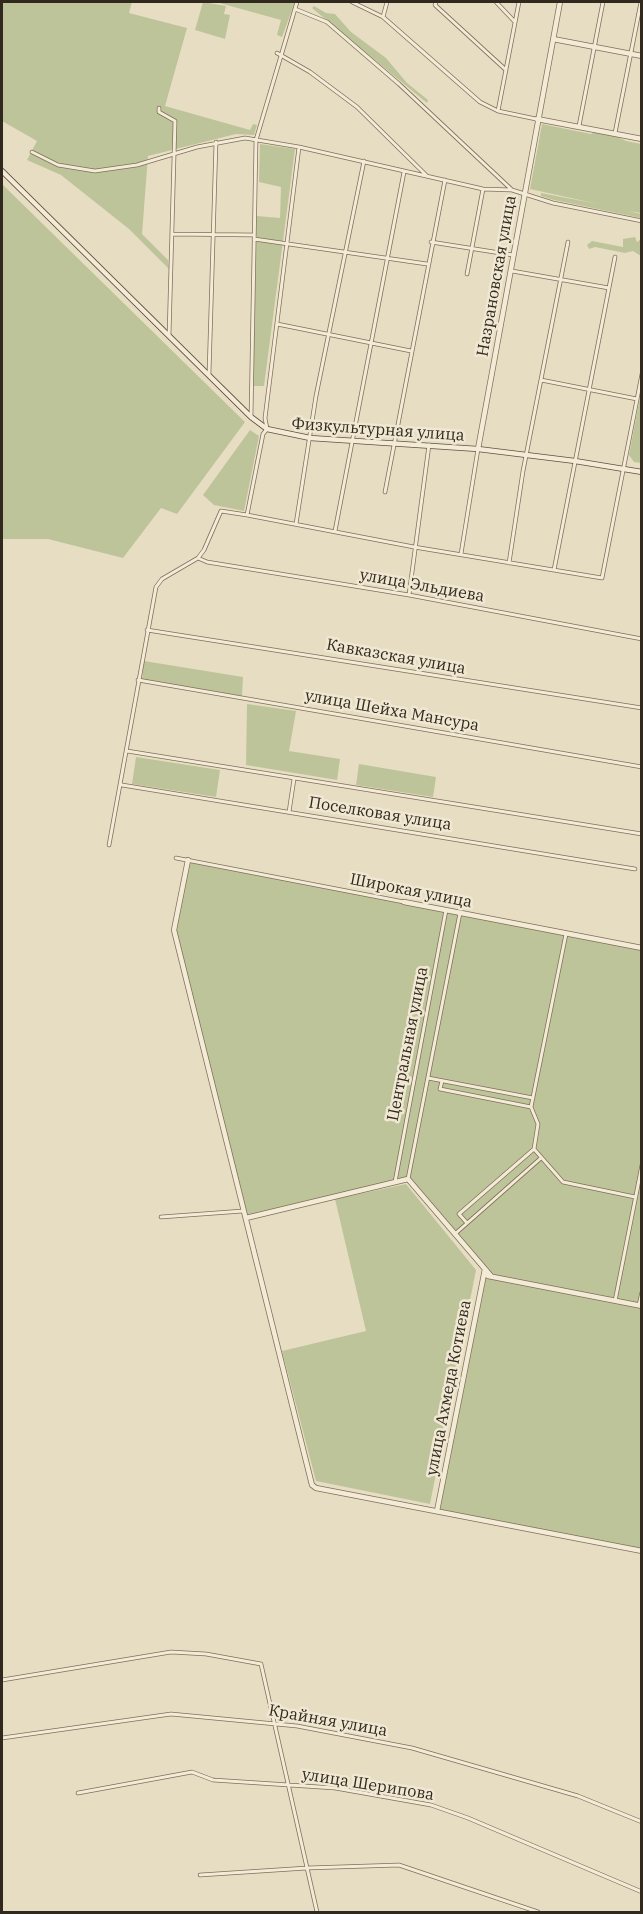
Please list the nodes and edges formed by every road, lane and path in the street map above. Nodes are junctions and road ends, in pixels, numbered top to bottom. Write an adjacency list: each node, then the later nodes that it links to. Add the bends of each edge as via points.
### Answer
1 (297, 2): 10 (street)
2 (352, 2): 11 (street)
3 (387, 2): 11 (street)
4 (436, 2): 18 (street)
5 (496, 2): 12 (street)
6 (519, 2): 12 (street)
7 (560, 2): 13 (street, Назрановская улица)
8 (603, 2): 14 (street)
9 (641, 2): 16 (street)
10 (295, 9): 15 (street); 36 (street, via 327,22)
11 (383, 17): 20 (street, via 480,102)
12 (515, 22): 18 (street)
13 (553, 39): 14 (street); 21 (street, Назрановская улица)
14 (594, 47): 16 (street); 22 (street)
15 (278, 53): 25 (street); 33 (street, via 357,107)
16 (631, 54): 17 (street); 23 (street)
17 (642, 56)
18 (506, 70): 20 (street)
19 (159, 108): 29 (street, via 159,112 175,120)
20 (498, 111): 21 (street)
21 (537, 119): 22 (street); 37 (street, Назрановская улица)
22 (579, 126): 23 (street)
23 (615, 134): 24 (street)
24 (642, 139)
25 (256, 140): 26 (street); 27 (street); 41 (street)
26 (216, 142): 29 (street); 40 (street)
27 (299, 147): 30 (street); 44 (street)
28 (32, 152): 29 (street, via 58,165 94,171)
29 (174, 155): 39 (street)
30 (364, 161): 32 (street); 46 (street)
31 (2, 171): 57 (street, Физкультурная улица)
32 (404, 172): 33 (street); 49 (street)
33 (426, 175): 34 (street)
34 (444, 180): 35 (street); 42 (street)
35 (483, 189): 36 (street); 45 (street)
36 (512, 190): 37 (street)
37 (524, 193): 38 (street, via 553,203); 47 (street, Назрановская улица)
38 (642, 221)
39 (172, 234): 40 (street); 57 (street)
40 (214, 235): 41 (street); 61 (street)
41 (254, 237): 44 (street); 65 (street)
42 (431, 242): 45 (street); 50 (street)
43 (568, 242): 53 (street)
44 (287, 243): 46 (street); 55 (street)
45 (471, 249): 47 (street); 52 (street)
46 (345, 250): 49 (street); 56 (street)
47 (513, 255): 51 (street, Назрановская улица)
48 (615, 257): 54 (street)
49 (387, 258): 50 (street); 58 (street)
50 (427, 264): 59 (street)
51 (510, 270): 53 (street); 71 (street, Назрановская улица)
52 (467, 274)
53 (561, 279): 54 (street); 62 (street)
54 (609, 288): 63 (street)
55 (277, 324): 56 (street); 66 (street, via 265,418)
56 (329, 335): 58 (street); 67 (street)
57 (169, 336): 61 (street, Физкультурная улица)
58 (369, 343): 59 (street); 68 (street)
59 (411, 351): 69 (street)
60 (642, 374): 64 (street)
61 (209, 376): 65 (street, Физкультурная улица)
62 (541, 380): 63 (street); 72 (street)
63 (589, 390): 64 (street); 73 (street)
64 (637, 399): 74 (street)
65 (251, 417): 66 (street, Физкультурная улица)
66 (267, 429): 67 (street, Физкультурная улица); 77 (street, via 262,434)
67 (310, 438): 68 (street, Физкультурная улица); 78 (street)
68 (352, 441): 69 (street, Физкультурная улица); 79 (street)
69 (394, 444): 70 (street, Физкультурная улица); 76 (street)
70 (429, 446): 71 (street, Физкультурная улица); 80 (street)
71 (478, 449): 72 (street, Физкультурная улица); 81 (street, Назрановская улица)
72 (527, 455): 73 (street, Физкультурная улица); 83 (street)
73 (575, 461): 74 (street, Физкультурная улица); 84 (street)
74 (623, 469): 75 (street, Физкультурная улица); 84 (street, via 602,578)
75 (642, 472)
76 (385, 492)
77 (247, 514): 78 (street); 82 (street, via 221,512)
78 (296, 524): 79 (street)
79 (335, 531): 80 (street)
80 (414, 547): 81 (street); 85 (street)
81 (460, 555): 83 (street)
82 (198, 558): 85 (street, улица Эльдиева); 86 (street, via 159,582)
83 (508, 563): 84 (street)
84 (554, 570)
85 (409, 595): 87 (street, улица Эльдиева)
86 (147, 630): 88 (street); 89 (street, Кавказская улица)
87 (642, 639)
88 (138, 680): 90 (street); 91 (street, улица Шейха Мансура)
89 (642, 708)
90 (127, 752): 92 (street); 93 (street)
91 (642, 767)
92 (294, 778): 94 (street); 95 (street)
93 (122, 785): 94 (street, Поселковая улица); 96 (street)
94 (289, 812): 99 (street, Поселковая улица)
95 (642, 834)
96 (110, 845)
97 (176, 858): 98 (street, Широкая улица)
98 (188, 860): 100 (street, Широкая улица); 118 (street, via 174,930)
99 (634, 869)
100 (404, 902): 101 (street, Широкая улица)
101 (446, 910): 102 (street, Широкая улица); 113 (street, Центральная улица)
102 (460, 913): 103 (street, Широкая улица); 105 (street, Центральная улица)
103 (566, 934): 104 (street, Широкая улица); 107 (street)
104 (642, 948)
105 (428, 1078): 106 (street); 112 (street, Центральная улица)
106 (442, 1081): 107 (street); 108 (street, via 440,1089)
107 (533, 1098): 108 (street)
108 (531, 1107): 109 (street, via 538,1124)
109 (534, 1149): 110 (street); 121 (street, via 459,1214)
110 (542, 1158): 114 (street, via 563,1182); 121 (street)
111 (642, 1165): 114 (street)
112 (408, 1179): 113 (street); 122 (street)
113 (395, 1182): 120 (street)
114 (635, 1196): 115 (street); 116 (street)
115 (642, 1196)
116 (634, 1204): 117 (street); 127 (street)
117 (642, 1205)
118 (244, 1211): 119 (street); 120 (street)
119 (161, 1217)
120 (246, 1218): 129 (street, via 312,1485)
121 (467, 1223): 122 (street)
122 (456, 1233): 123 (street)
123 (484, 1269): 124 (street); 125 (street, улица Ахмеда Котиева)
124 (491, 1276): 125 (street); 127 (street)
125 (483, 1277): 129 (street, улица Ахмеда Котиева)
126 (642, 1292): 128 (street)
127 (615, 1301): 128 (street)
128 (640, 1306)
129 (437, 1511): 130 (street)
130 (642, 1551)
131 (2, 1680): 132 (street, via 171,1652 206,1654 261,1664)
132 (275, 1724): 133 (street, Крайняя улица, via 171,1714); 134 (street); 136 (street, Крайняя улица, via 412,1748 578,1796)
133 (2, 1738)
134 (288, 1784): 135 (street, улица Шерипова, via 213,1780 192,1772); 137 (street); 139 (street, улица Шерипова, via 430,1805)
135 (78, 1793)
136 (642, 1822)
137 (307, 1868): 138 (street); 140 (street); 141 (street, via 399,1865)
138 (200, 1875)
139 (642, 1892)
140 (317, 1912)
141 (538, 1912)

